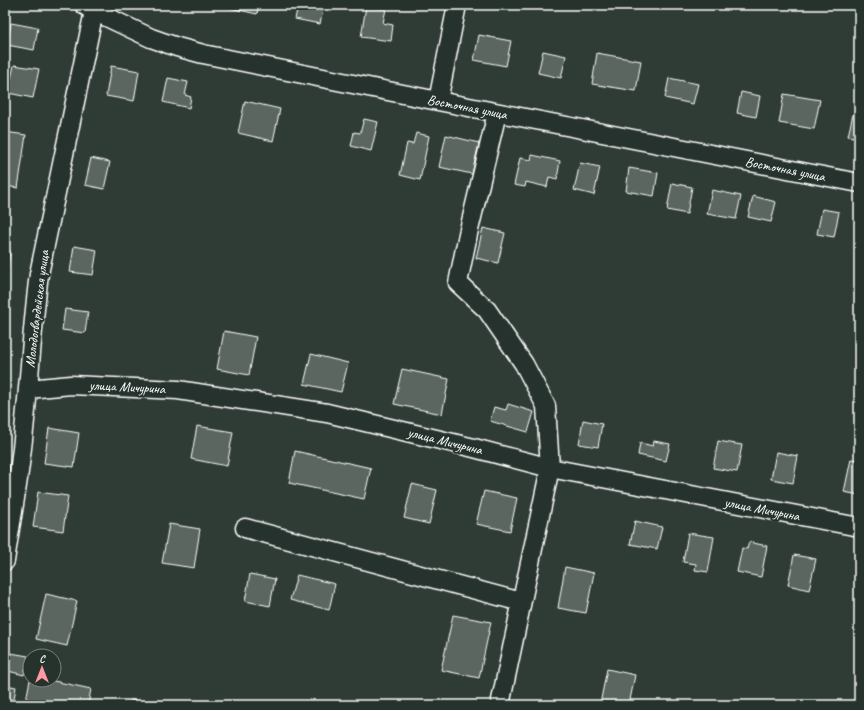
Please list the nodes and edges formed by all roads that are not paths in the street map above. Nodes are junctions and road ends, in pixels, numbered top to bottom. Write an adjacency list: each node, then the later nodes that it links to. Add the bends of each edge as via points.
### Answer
1 (457, 5): 3 (street)
2 (89, 8): 3 (street, Восточная улица, via 151,38 203,54); 6 (street, Молодогвардейская улица, via 39,274)
3 (438, 101): 4 (street, Восточная улица)
4 (497, 113): 5 (street, Восточная улица); 7 (street, via 458,283 487,310 524,364 546,406)
5 (859, 183)
6 (28, 389): 7 (street, улица Мичурина, via 71,384 194,392 327,413); 10 (street, Молодогвардейская улица)
7 (550, 468): 8 (street, улица Мичурина); 11 (street)
8 (859, 527)
9 (245, 528): 11 (street)
10 (5, 561)
11 (521, 602): 12 (street)
12 (500, 705)

